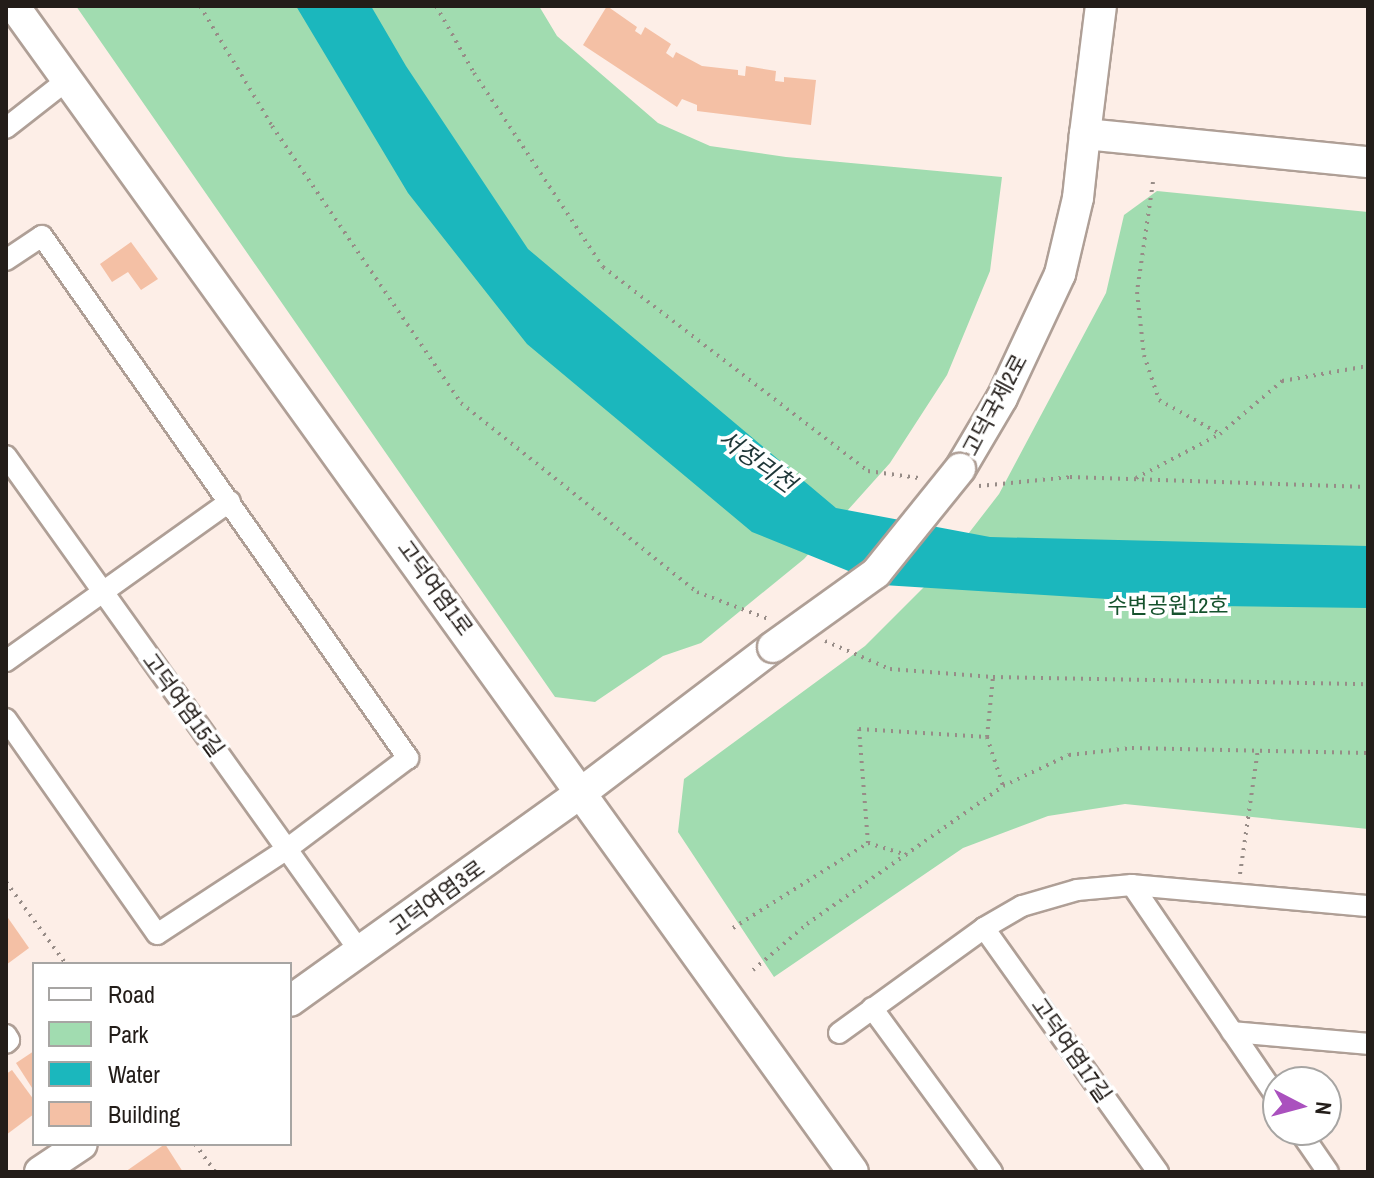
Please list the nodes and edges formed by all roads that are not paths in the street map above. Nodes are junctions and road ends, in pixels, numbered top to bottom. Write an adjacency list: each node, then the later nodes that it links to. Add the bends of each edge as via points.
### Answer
1 (14, 6): 3 (street, 고덕여염1로)
2 (1101, 6): 5 (street, 고덕국제2로)
3 (66, 81): 4 (street); 13 (street, 고덕여염1로)
4 (6, 128)
5 (1085, 134): 6 (street); 13 (street, 고덕국제2로, bridge, via 1078,198 1060,274 966,477 876,573 772,634)
6 (1368, 162)
7 (6, 260): 9 (street, via 42,236)
8 (6, 456): 10 (street, 고덕여염15길)
9 (230, 501): 10 (street); 14 (street, via 408,758)
10 (102, 592): 11 (street); 14 (street, 고덕여염15길)
11 (6, 661)
12 (6, 719): 14 (street, via 157,934)
13 (582, 792): 18 (street, 고덕여염3로); 30 (street, 고덕여염1로)
14 (287, 849): 18 (street, 고덕여염15길)
15 (1132, 885): 16 (street); 17 (street, via 1077,890 1022,906); 21 (street)
16 (1368, 906)
17 (984, 928): 20 (street); 32 (street, 고덕여염17길)
18 (361, 953): 19 (street, 고덕여염3로)
19 (292, 1000)
20 (872, 1008): 22 (street); 31 (street)
21 (1232, 1032): 25 (street); 26 (street)
22 (839, 1033)
23 (6, 1035): 24 (street)
24 (6, 1043)
25 (1368, 1044)
26 (1262, 1076)
27 (79, 1146): 29 (street)
28 (1310, 1146): 33 (street)
29 (40, 1172)
30 (853, 1172)
31 (992, 1172)
32 (1158, 1172)
33 (1328, 1172)

